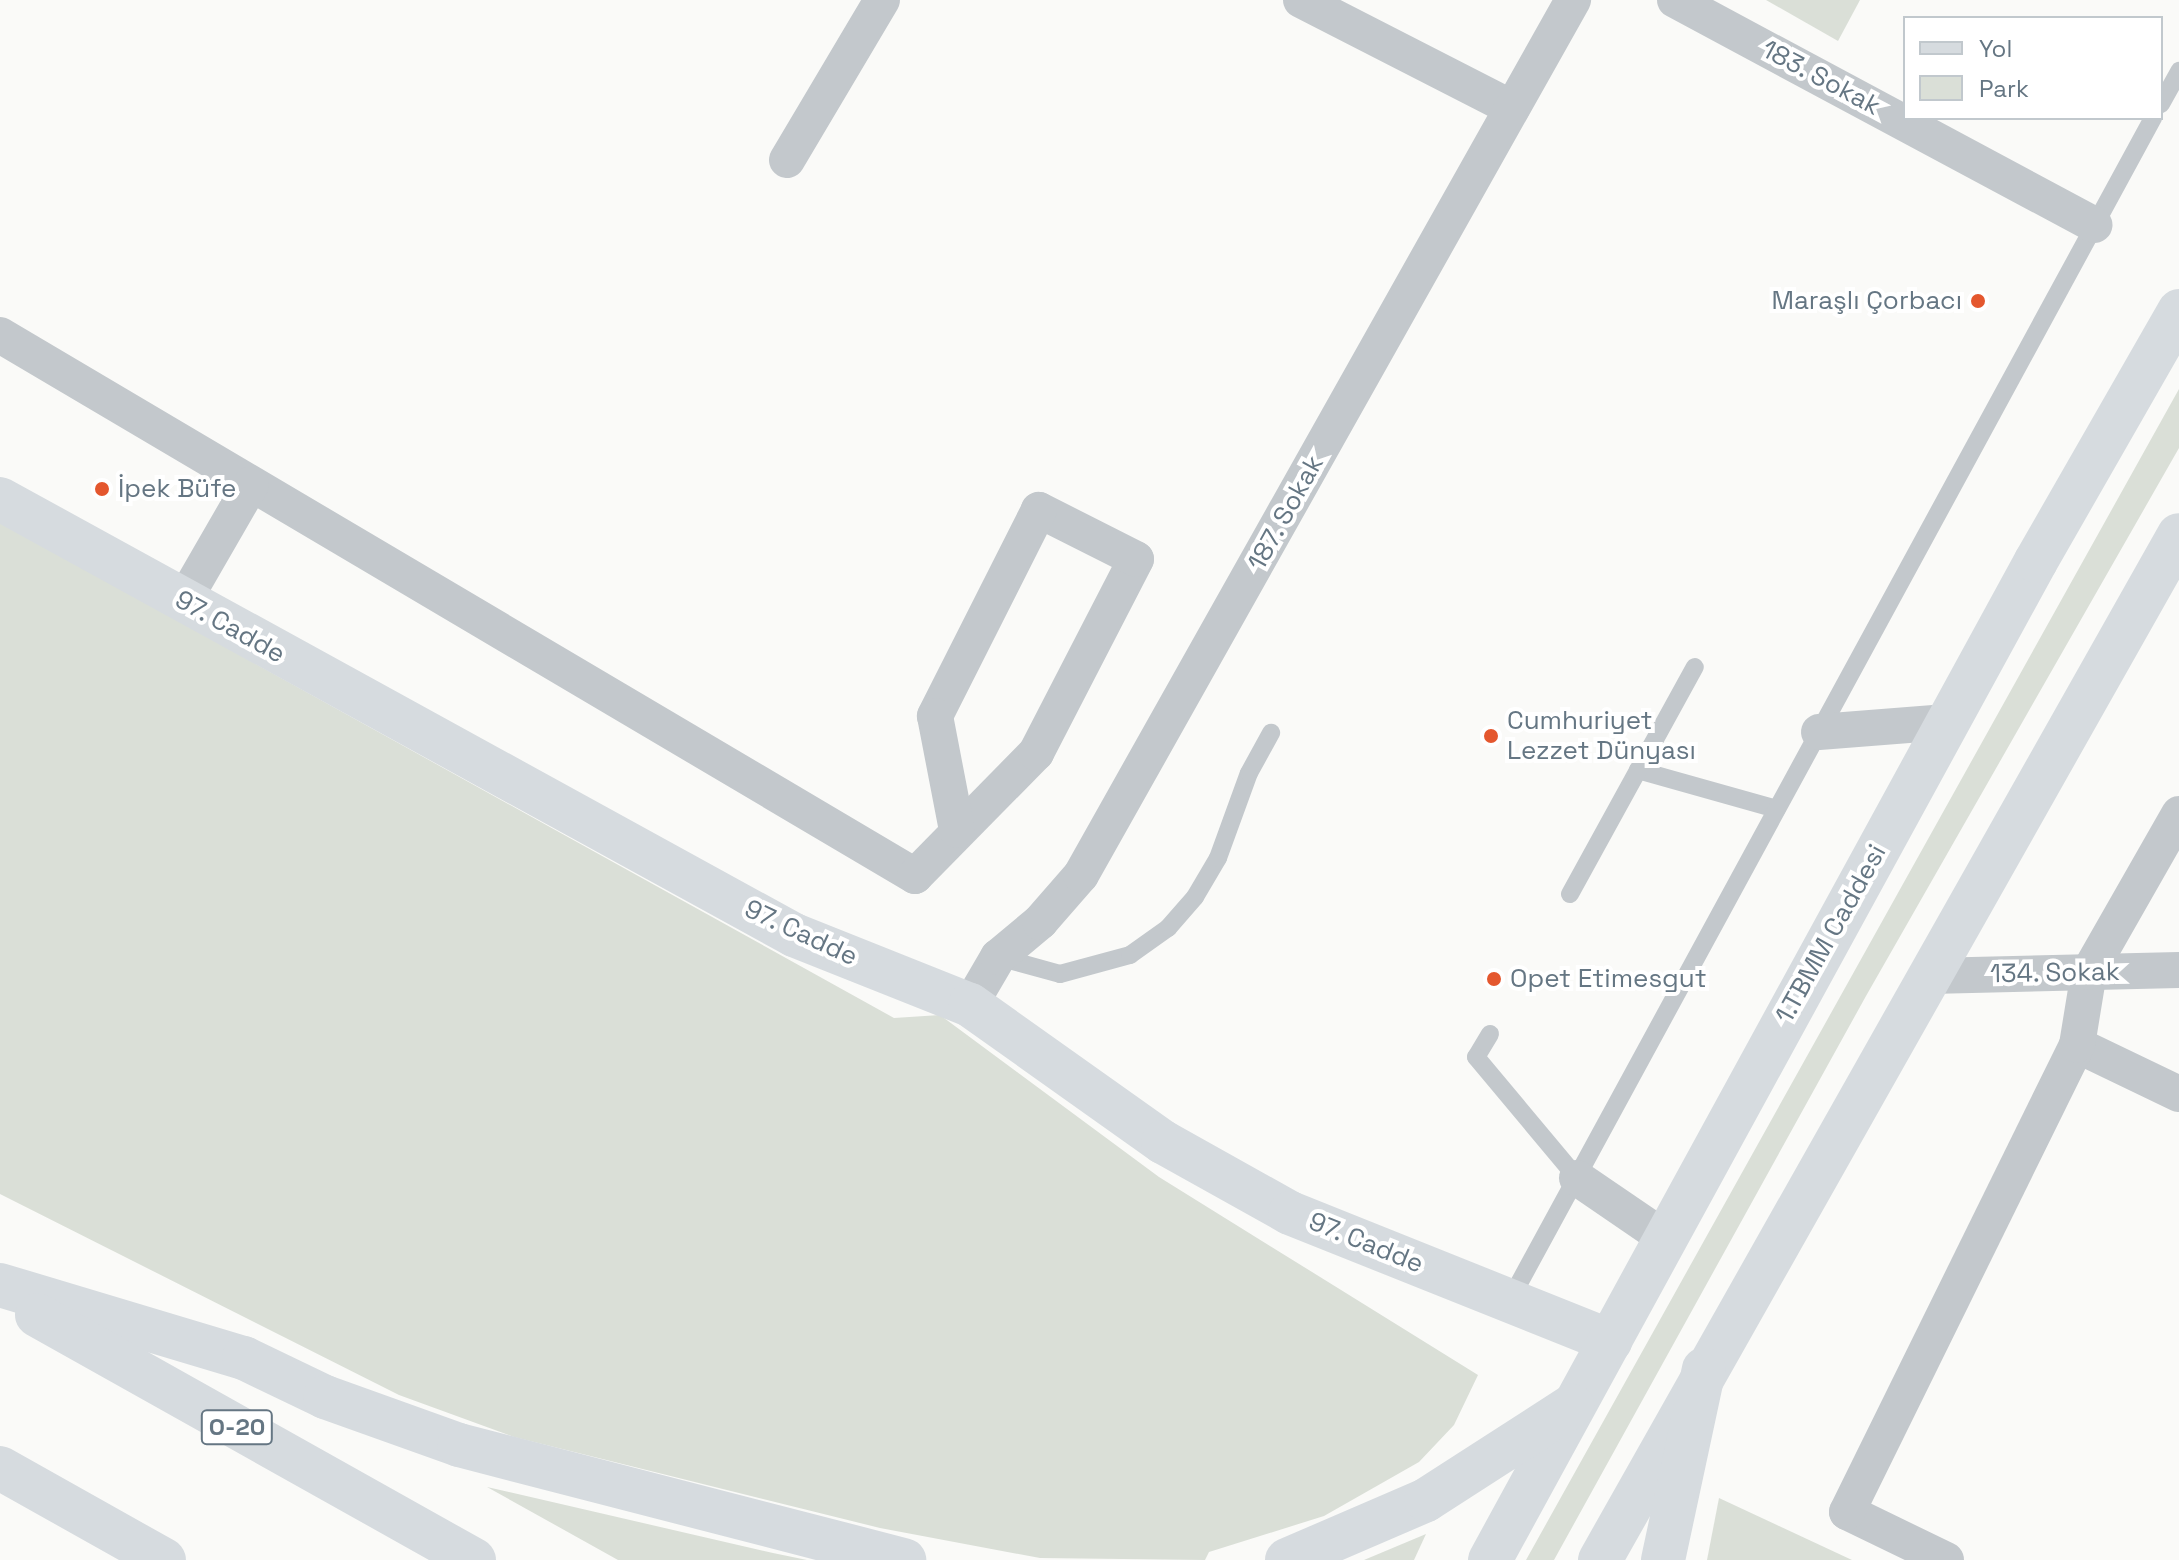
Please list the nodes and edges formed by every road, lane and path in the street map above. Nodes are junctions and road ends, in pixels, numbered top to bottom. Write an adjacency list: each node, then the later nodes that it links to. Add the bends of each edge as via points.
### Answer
1 (882, 0): 9 (street)
2 (1301, 0): 7 (street)
3 (1573, 0): 7 (street, 187. Sokak)
4 (1675, 0): 10 (street, 183. Sokak)
5 (2179, 71): 6 (lane)
6 (2163, 100)
7 (1512, 108): 26 (street, 187. Sokak, via 1081,875 1040,922)
8 (2152, 120): 10 (lane)
9 (787, 160)
10 (2094, 225): 19 (lane)
11 (2179, 311): 18 (main road, 1.TBMM Caddesi)
12 (0, 335): 13 (street)
13 (251, 484): 16 (street); 24 (street, via 915,876)
14 (0, 499): 16 (main road, 97. Cadde)
15 (2179, 535): 29 (main road)
16 (183, 602): 30 (main road, 97. Cadde, via 794,935)
17 (1695, 667): 21 (lane)
18 (1947, 722): 19 (street); 35 (main road, 1.TBMM Caddesi)
19 (1819, 732): 22 (lane)
20 (1271, 733): 26 (lane, via 1249,773 1218,858 1168,928 1130,955 1060,974)
21 (1638, 770): 22 (lane); 25 (lane)
22 (1777, 809): 34 (lane)
23 (2179, 814): 28 (street)
24 (957, 830): 24 (street, via 935,716 1039,510 1136,559 1036,753)
25 (1570, 894)
26 (998, 957): 30 (street, 187. Sokak)
27 (2179, 970): 28 (street, 134. Sokak)
28 (2089, 972): 29 (street, 134. Sokak); 32 (street)
29 (1930, 976): 40 (main road)
30 (970, 1005): 38 (main road, 97. Cadde, via 1163,1142 1290,1213)
31 (1490, 1034): 34 (lane, via 1476,1057)
32 (2077, 1045): 33 (street); 50 (street, via 1847,1512)
33 (2179, 1094)
34 (1577, 1178): 35 (street); 38 (lane)
35 (1665, 1238): 39 (main road, 1.TBMM Caddesi)
36 (0, 1285): 45 (main road, via 244,1358 325,1397 459,1445)
37 (0, 1295): 44 (main road, O-20)
38 (1511, 1298): 39 (main road, 97. Cadde)
39 (1610, 1341): 41 (main road, 1.TBMM Caddesi)
40 (1704, 1369): 48 (main road); 49 (main road)
41 (1572, 1406): 46 (main road, via 1426,1500); 47 (main road, 1.TBMM Caddesi)
42 (0, 1468): 43 (main road)
43 (164, 1560)
44 (474, 1560)
45 (904, 1560)
46 (1287, 1560)
47 (1490, 1560)
48 (1600, 1560)
49 (1663, 1560)
50 (1946, 1560)

